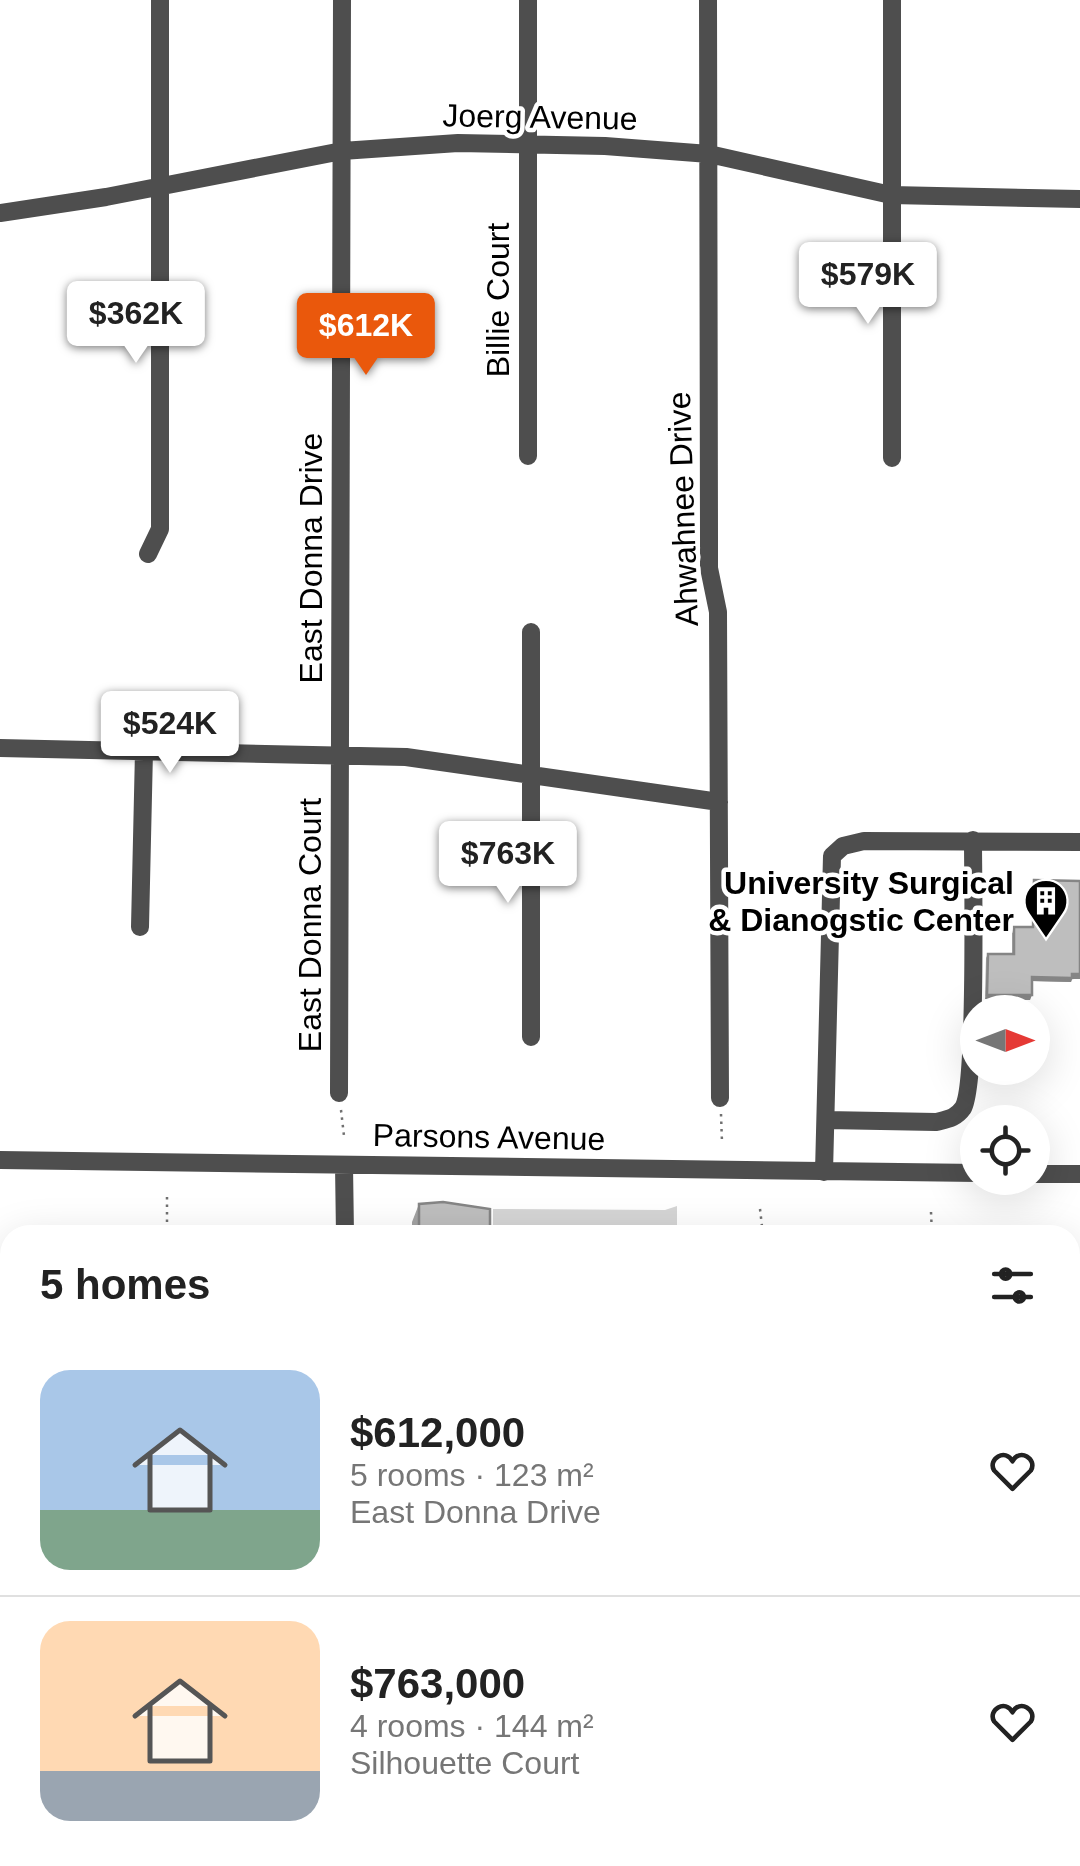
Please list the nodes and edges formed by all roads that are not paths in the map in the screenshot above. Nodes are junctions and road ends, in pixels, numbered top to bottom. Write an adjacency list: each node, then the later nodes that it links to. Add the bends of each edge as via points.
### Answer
1 (160, 0): 9 (street)
2 (342, 0): 7 (street, East Donna Drive)
3 (528, 0): 6 (street, Billie Court)
4 (708, 0): 8 (street, Ahwahnee Drive)
5 (892, 0): 10 (street)
6 (528, 144): 7 (street, Joerg Avenue); 8 (street, Joerg Avenue); 13 (street, Billie Court)
7 (342, 151): 9 (street, Joerg Avenue); 19 (street, East Donna Drive)
8 (709, 154): 10 (street, Joerg Avenue); 21 (street, Ahwahnee Drive, via 708,537 718,612)
9 (160, 186): 12 (street, Joerg Avenue); 15 (street, via 160,528)
10 (891, 195): 11 (street, Joerg Avenue); 14 (street)
11 (1080, 198)
12 (0, 213)
13 (528, 456)
14 (892, 458)
15 (148, 554)
16 (532, 632): 20 (street)
17 (0, 748): 18 (street)
18 (144, 751): 19 (street); 24 (street)
19 (340, 756): 20 (street, via 424,759); 26 (street, East Donna Court)
20 (533, 775): 21 (street); 25 (street)
21 (718, 802): 27 (street, Ahwahnee Drive)
22 (974, 840): 23 (street); 28 (street, via 864,842 842,846 832,856); 28 (street, via 965,1105 954,1118 936,1122)
23 (1080, 842)
24 (140, 928)
25 (531, 1037)
26 (339, 1093)
27 (720, 1098)
28 (826, 1120): 31 (street)
29 (0, 1160): 30 (street, Parsons Avenue)
30 (344, 1164): 31 (street, Parsons Avenue); 35 (street)
31 (824, 1172): 32 (street, Parsons Avenue)
32 (960, 1174)
33 (1050, 1174): 34 (street)
34 (1080, 1174)
35 (345, 1225)

